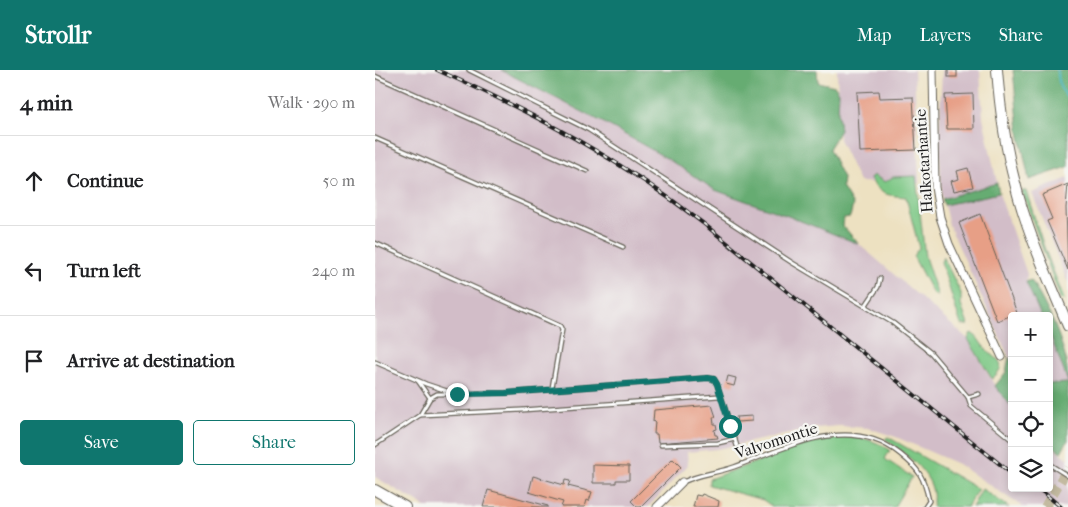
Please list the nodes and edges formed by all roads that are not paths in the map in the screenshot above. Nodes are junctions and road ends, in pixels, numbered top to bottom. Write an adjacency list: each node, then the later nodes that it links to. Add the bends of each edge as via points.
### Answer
1 (469, 70): 10 (lane, via 589,130 791,262)
2 (933, 70): 13 (street, Halkotarhantie, via 935,187 940,217 949,244)
3 (997, 70): 11 (street, via 1004,130 1015,183 1035,245)
4 (375, 76): 6 (lane)
5 (375, 138): 8 (lane)
6 (587, 171)
7 (375, 243): 16 (lane, via 560,326)
8 (623, 247)
9 (880, 278): 10 (lane, via 878,287)
10 (865, 305): 20 (lane, via 931,353)
11 (1065, 309): 12 (street)
12 (1068, 326)
13 (1001, 357)
14 (375, 362): 15 (lane)
15 (417, 381): 17 (lane); 21 (lane)
16 (552, 388): 17 (lane); 19 (lane, via 708,378 714,379)
17 (457, 394): 21 (lane, via 437,394)
18 (979, 394): 20 (lane)
19 (719, 396): 22 (lane); 24 (lane)
20 (968, 397): 23 (lane, via 971,406)
21 (430, 398): 22 (lane)
22 (420, 414): 25 (lane)
23 (1008, 437)
24 (735, 439): 26 (lane, via 718,443); 27 (lane)
25 (375, 445)
26 (661, 445)
27 (737, 446)
28 (1053, 467): 29 (lane)
29 (1068, 476)
30 (682, 482): 33 (street); 34 (lane, Valvomontie, via 732,468 799,442 850,434 883,441 921,472 929,501)
31 (375, 490): 32 (street)
32 (405, 507)
33 (657, 507)
34 (925, 507)

